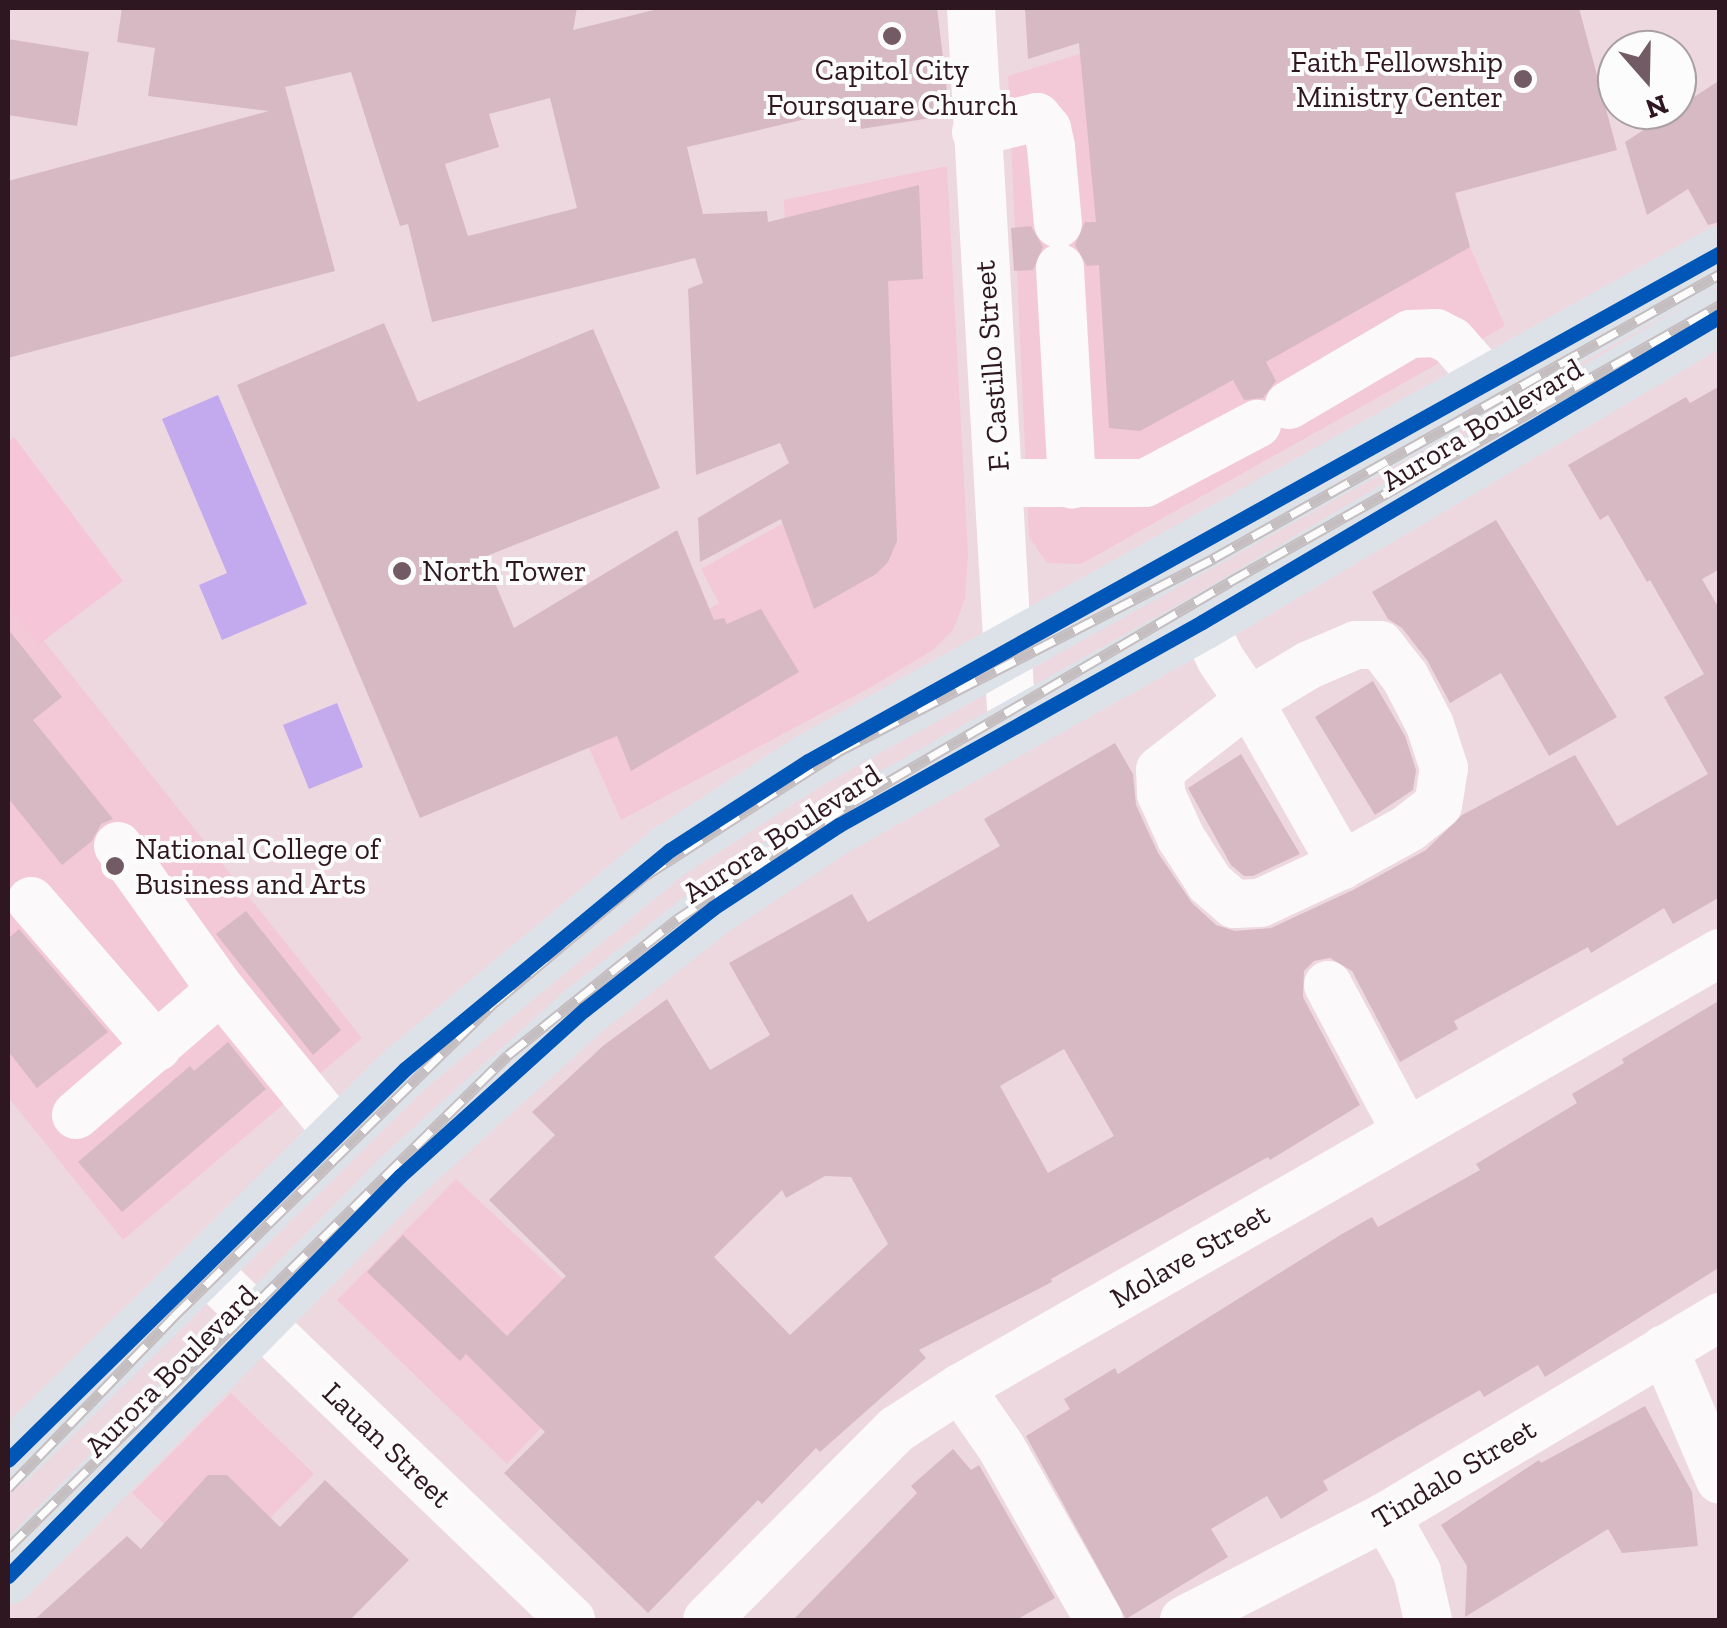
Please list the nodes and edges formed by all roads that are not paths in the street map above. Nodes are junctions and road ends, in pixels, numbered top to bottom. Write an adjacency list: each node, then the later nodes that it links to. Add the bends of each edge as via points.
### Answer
1 (972, 8): 2 (street, F. Castillo Street)
2 (976, 132): 6 (street, F. Castillo Street); 7 (street, via 1037,117 1047,129)
3 (1720, 252): 5 (main road, Aurora Boulevard)
4 (1720, 316): 8 (main road, Aurora Boulevard)
5 (1487, 380): 7 (street, via 1452,341 1436,333 1410,334 1146,484); 9 (main road, Aurora Boulevard)
6 (1000, 484): 7 (street); 9 (street, F. Castillo Street)
7 (1072, 485)
8 (1202, 622): 10 (street); 11 (main road, Aurora Boulevard)
9 (1008, 650): 11 (street, F. Castillo Street); 21 (main road, Aurora Boulevard, via 808,761 670,850 457,1023)
10 (1249, 701): 13 (street); 13 (street, via 1160,770 1161,794 1181,838 1210,883 1234,904 1260,904); 13 (street, via 1356,645 1380,645 1405,677 1444,768 1438,804)
11 (1012, 725): 24 (main road, Aurora Boulevard, via 713,908 584,1010 400,1176)
12 (118, 846): 17 (street)
13 (1342, 865)
14 (31, 901): 18 (street)
15 (1720, 953): 20 (street, Molave Street)
16 (1328, 985): 20 (street)
17 (221, 990): 18 (street); 21 (street)
18 (157, 1047): 19 (street)
19 (76, 1115)
20 (1406, 1132): 26 (street, Molave Street)
21 (338, 1133): 22 (main road, Aurora Boulevard)
22 (204, 1268): 24 (street, Lauan Street); 27 (main road, Aurora Boulevard)
23 (1720, 1318): 25 (street, Tindalo Street)
24 (258, 1322): 30 (main road, Aurora Boulevard); 32 (street, Lauan Street)
25 (1664, 1349): 28 (street); 29 (street, Tindalo Street)
26 (960, 1388): 33 (street, Molave Street, via 897,1429); 34 (street)
27 (8, 1460)
28 (1720, 1480)
29 (1386, 1516): 31 (street, Tindalo Street); 35 (street, via 1417,1572)
30 (8, 1576)
31 (1198, 1618)
32 (571, 1620)
33 (707, 1620)
34 (1099, 1620)
35 (1428, 1620)

